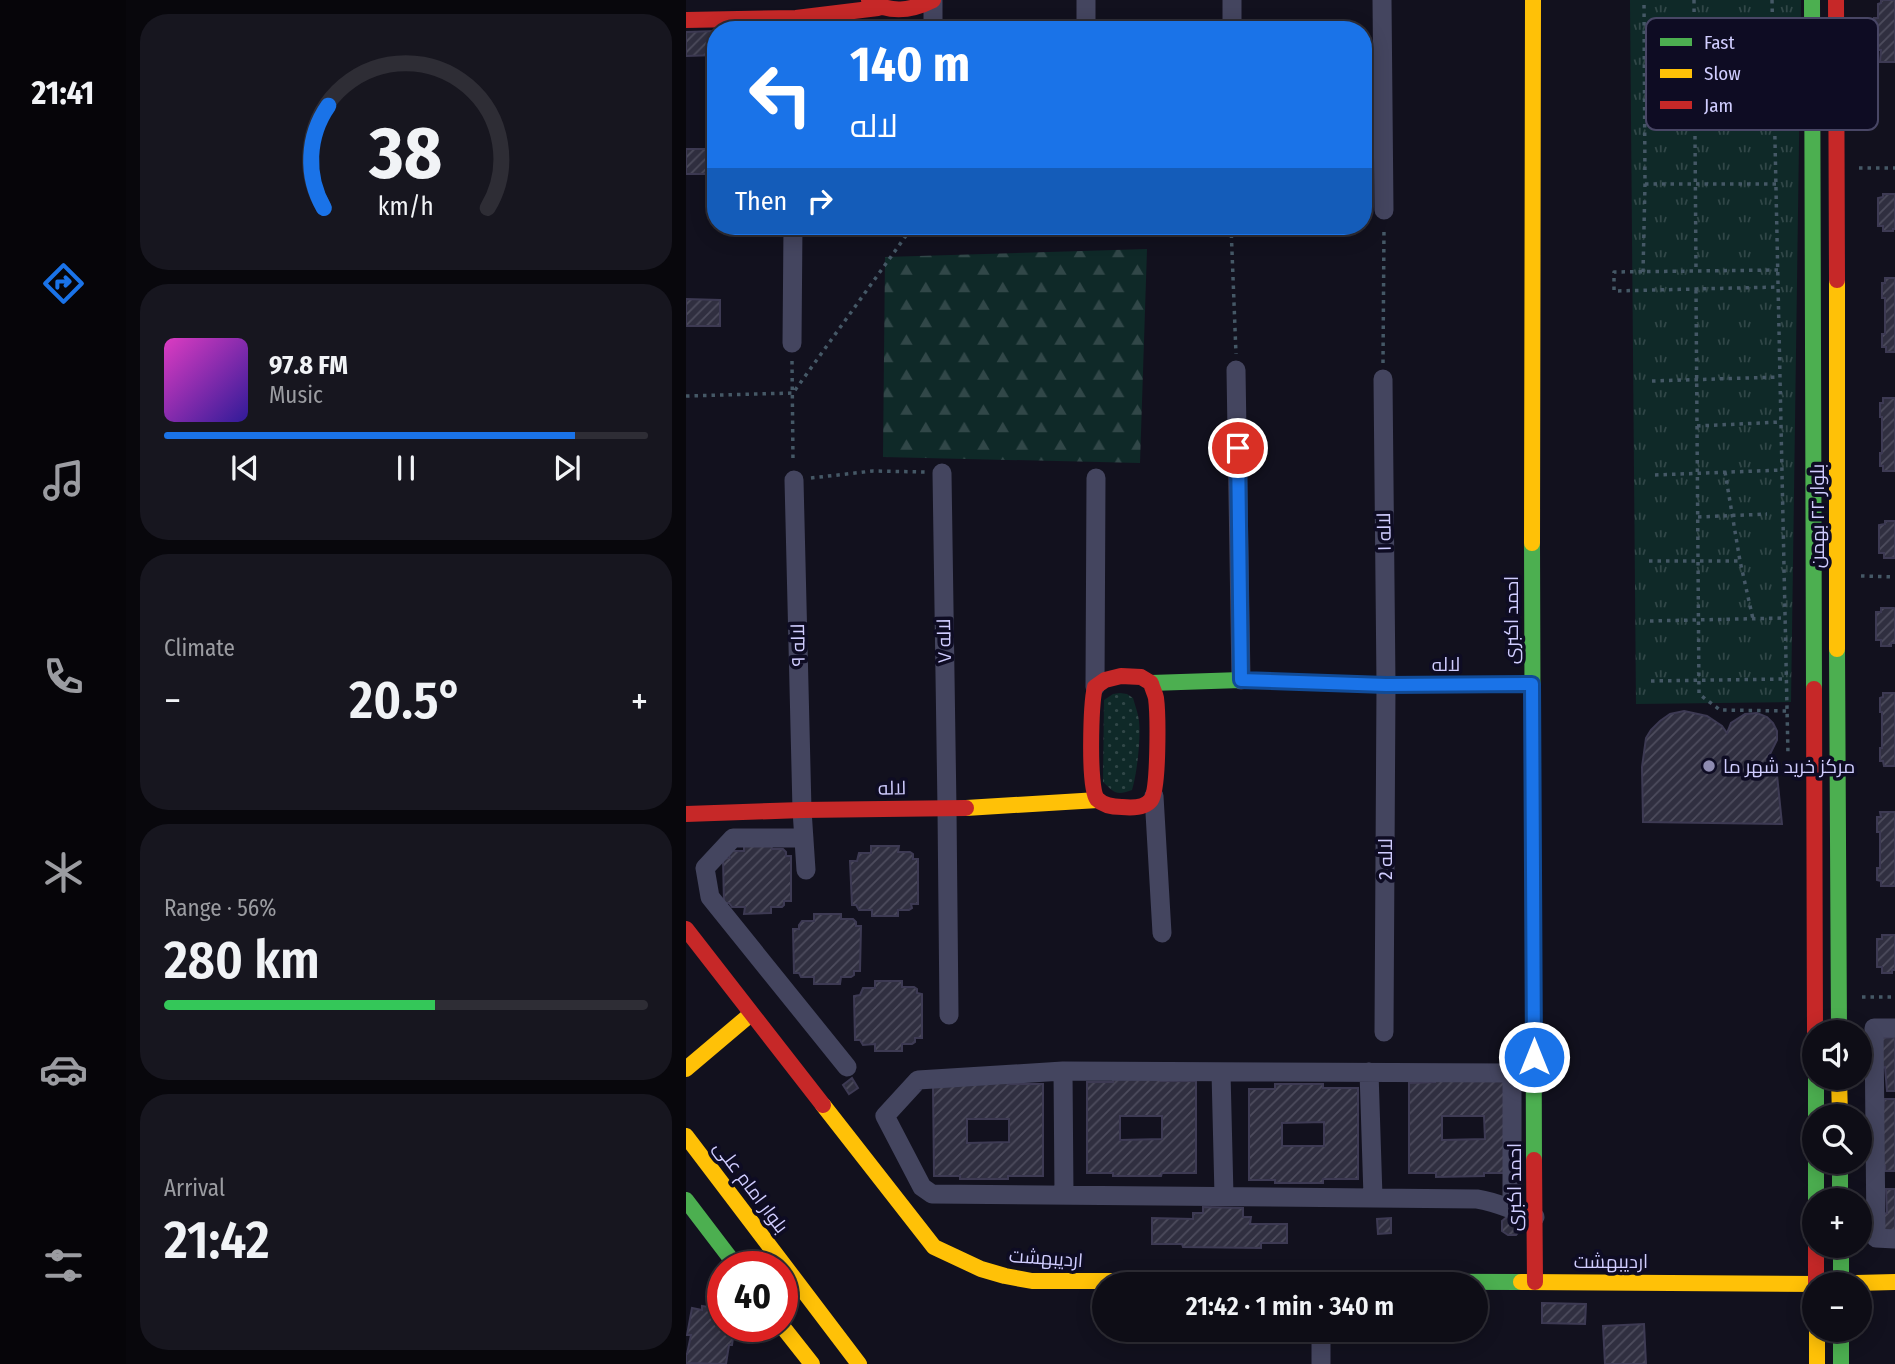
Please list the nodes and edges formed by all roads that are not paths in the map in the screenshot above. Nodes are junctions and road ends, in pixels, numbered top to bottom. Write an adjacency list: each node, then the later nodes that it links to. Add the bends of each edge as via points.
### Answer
1 (933, 0): 8 (street, via 917,8 895,10); 14 (street)
2 (1086, 0): 15 (street)
3 (1232, 0): 16 (street)
4 (1382, 0): 19 (street)
5 (1533, 0): 29 (street, احمد اکبری)
6 (1812, 0): 9 (street, بلوار ۲۲ بهمن)
7 (1836, 0): 10 (street, بلوار ۲۲ بهمن)
8 (873, 4): 13 (street)
9 (1812, 18)
10 (1836, 18)
11 (686, 20): 12 (street)
12 (714, 21)
13 (808, 21)
14 (933, 21)
15 (1086, 21)
16 (1232, 21)
17 (1812, 130): 43 (street, بلوار ۲۲ بهمن)
18 (1837, 130): 44 (street, بلوار ۲۲ بهمن)
19 (1384, 210)
20 (793, 235): 21 (street)
21 (792, 343)
22 (1236, 370): 27 (street)
23 (1382, 379): 30 (street, لاله ۱)
24 (942, 473): 34 (street, لاله ۷)
25 (1096, 478): 31 (street)
26 (794, 480): 35 (street, لاله ۹)
27 (1241, 680): 28 (street, لاله); 30 (street, لاله)
28 (1151, 683): 31 (street, لاله, via 1141,677 1121,676); 32 (street, via 1156,700)
29 (1532, 684): 30 (street, لاله); 58 (street, احمد اکبری)
30 (1386, 685): 46 (street, لاله 2)
31 (1095, 687): 33 (street, via 1092,778)
32 (1154, 796): 33 (street, لاله, via 1134,808 1112,807); 40 (street)
33 (1098, 800): 34 (street, لاله)
34 (947, 809): 35 (street, لاله); 42 (street, لاله ۷)
35 (802, 810): 36 (street, لاله); 37 (street, لاله ۹)
36 (686, 814)
37 (804, 838): 38 (street, لاله ۹); 47 (street, via 733,838 705,867 710,897)
38 (806, 870)
39 (686, 929): 41 (street, اردیبهشت)
40 (1162, 933)
41 (751, 1014): 48 (street); 61 (street, اردیبهشت, via 934,1247 965,1265 1003,1278)
42 (949, 1015)
43 (1815, 1020)
44 (1839, 1020)
45 (1895, 1028): 59 (street, via 1874,1028 1876,1238)
46 (1384, 1032)
47 (847, 1067)
48 (686, 1069)
49 (1063, 1071): 50 (street); 53 (street); 53 (street, via 918,1080 885,1116 922,1187 932,1194)
50 (1221, 1072): 51 (street); 54 (street)
51 (1369, 1072): 55 (street); 57 (street, via 1512,1073)
52 (686, 1136): 72 (street, بلوار امام علی)
53 (1064, 1195): 54 (street)
54 (1224, 1196): 55 (street)
55 (1373, 1197): 57 (street, via 1477,1199)
56 (686, 1200): 60 (street)
57 (1512, 1208): 58 (street)
58 (1535, 1217): 63 (street, احمد اکبری)
59 (1895, 1239)
60 (725, 1251)
61 (1092, 1282)
62 (1488, 1282): 63 (street, اردیبهشت)
63 (1535, 1282): 66 (street, اردیبهشت)
64 (1895, 1282): 65 (street, اردیبهشت)
65 (1872, 1283)
66 (1802, 1284)
67 (795, 1342): 71 (street)
68 (1321, 1342): 73 (street)
69 (1816, 1342): 74 (street)
70 (1841, 1342): 75 (street)
71 (812, 1364)
72 (859, 1364)
73 (1321, 1364)
74 (1817, 1364)
75 (1841, 1364)

